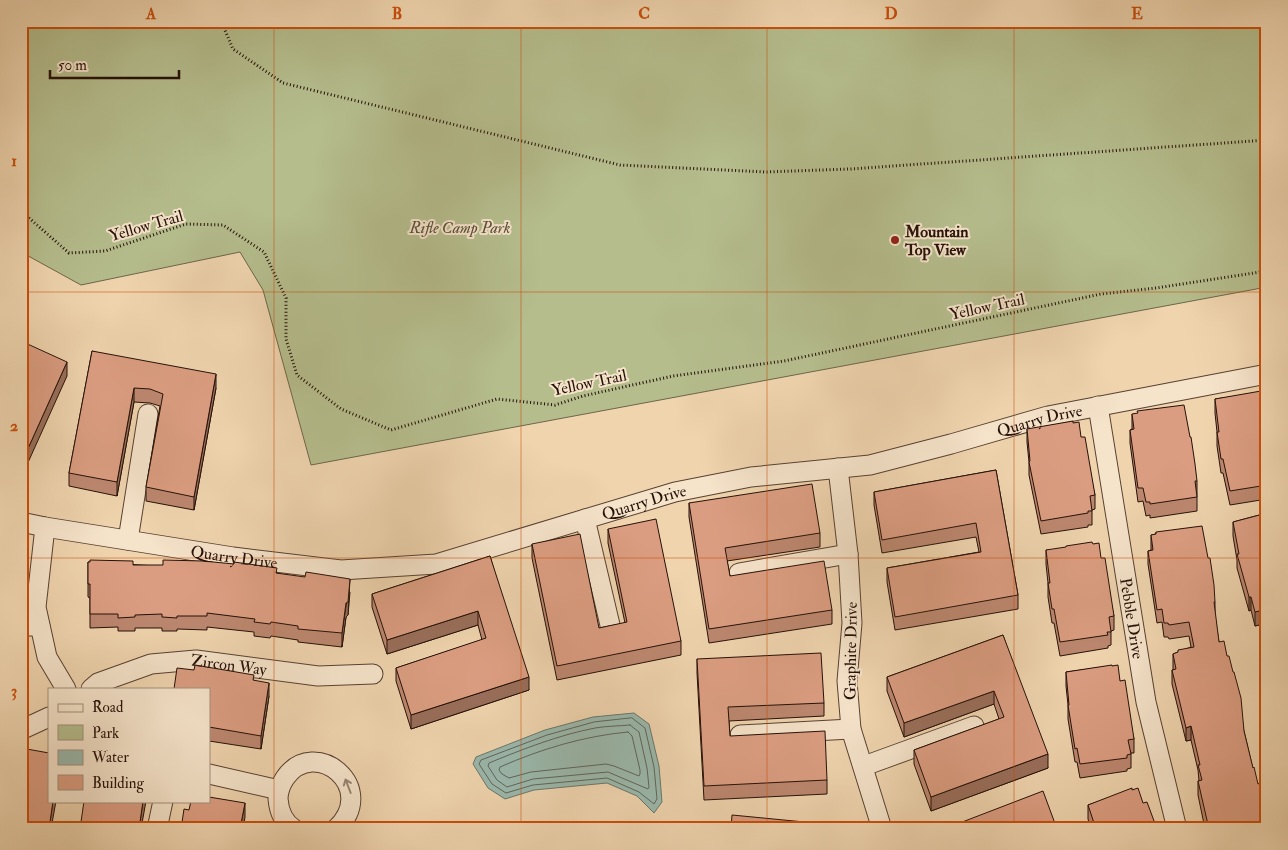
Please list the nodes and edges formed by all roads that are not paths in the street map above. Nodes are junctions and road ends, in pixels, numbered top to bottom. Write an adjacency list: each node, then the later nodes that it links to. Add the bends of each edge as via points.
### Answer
1 (1267, 374): 2 (street, Quarry Drive)
2 (1098, 406): 4 (street, Quarry Drive, via 1048,416 870,465); 30 (street, Pebble Drive, via 1146,702)
3 (148, 414): 8 (street)
4 (838, 468): 5 (street, Quarry Drive, via 751,478 676,492); 9 (street, Graphite Drive)
5 (586, 519): 8 (street, Quarry Drive, via 436,564 341,570); 11 (street)
6 (21, 522): 7 (street, Quarry Drive)
7 (45, 527): 8 (street, Quarry Drive); 13 (street, via 36,608)
8 (128, 540)
9 (848, 554): 10 (street); 19 (street, Graphite Drive, via 852,623 847,680)
10 (739, 573)
11 (610, 625)
12 (21, 626): 13 (street)
13 (40, 626): 15 (street, via 47,657)
14 (373, 674): 16 (street, Zircon Way, via 318,676 196,660 151,664)
15 (65, 688)
16 (92, 688)
17 (48, 717): 20 (street)
18 (974, 726): 22 (street)
19 (851, 729): 21 (street); 22 (street, Graphite Drive)
20 (21, 730)
21 (740, 735)
22 (864, 766): 29 (street, Graphite Drive)
23 (210, 774): 24 (street)
24 (279, 790): 27 (street, via 278,807); 28 (street, one-way to 24, via 349,812 352,799 344,776 334,768 310,762 298,766 288,773)
25 (162, 802): 26 (street)
26 (157, 829)
27 (294, 829)
28 (336, 829)
29 (882, 829)
30 (1177, 829)

